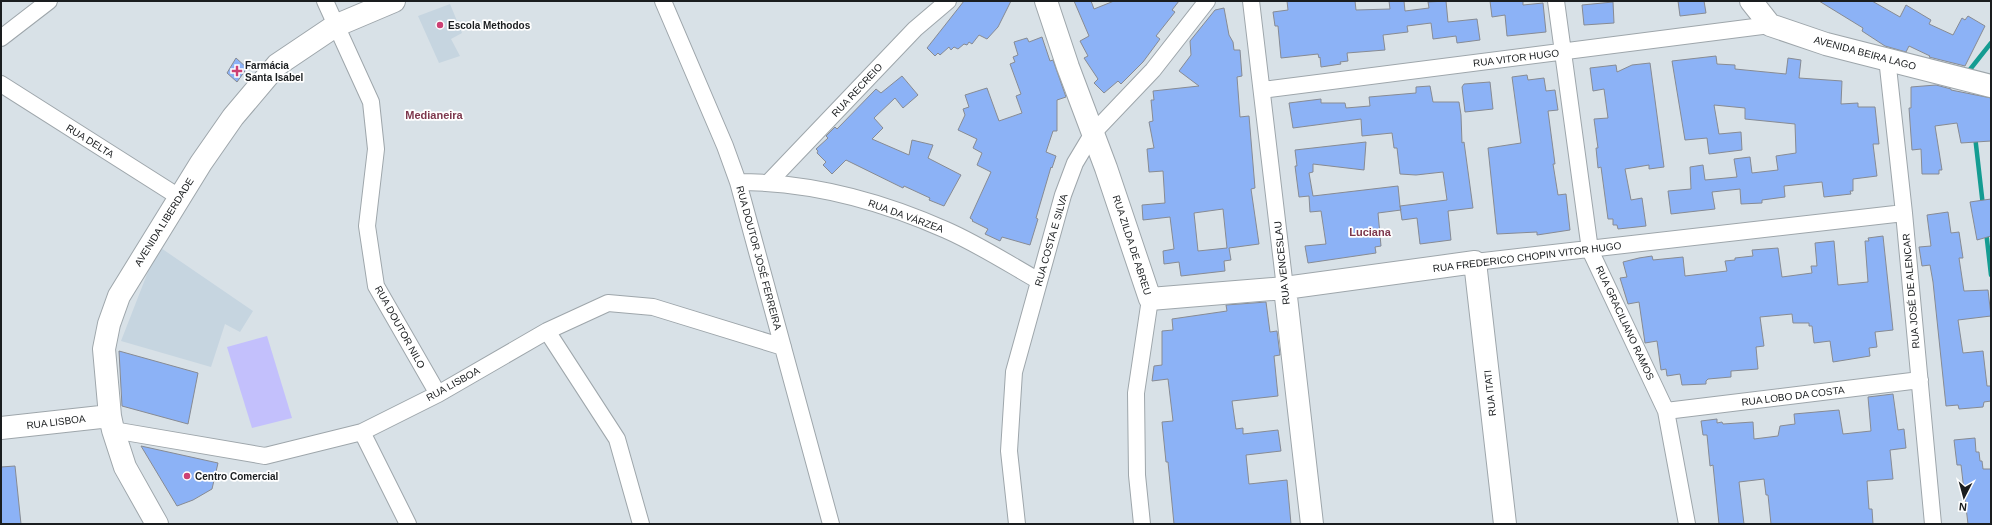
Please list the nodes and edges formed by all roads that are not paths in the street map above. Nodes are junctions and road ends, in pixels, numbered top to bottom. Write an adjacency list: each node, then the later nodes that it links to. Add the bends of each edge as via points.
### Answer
1 (49, 1): 13 (street)
2 (325, 1): 12 (street, RUA DOUTOR NILO)
3 (394, 1): 12 (street, AVENIDA LIBERDADE)
4 (663, 1): 20 (street, RUA DOUTOR JOSÉ FERREIRA)
5 (948, 1): 21 (street, RUA RECREIO, via 915,28)
6 (1046, 1): 19 (street, RUA ZILDA DE ABREU)
7 (1207, 1): 19 (street, RUA COSTA E SILVA, via 1153,70)
8 (1251, 1): 18 (street, RUA VENCESLAU)
9 (1556, 1): 14 (street, RUA GRACILIANO RAMOS)
10 (1751, 1): 11 (street)
11 (1770, 25): 14 (street, RUA VITOR HUGO); 15 (street, AVENIDA BEIRA LAGO, via 1826,44)
12 (335, 26): 22 (street, AVENIDA LIBERDADE, via 277,65 233,117); 32 (street, RUA DOUTOR NILO, via 371,102 376,149 367,226 376,286)
13 (1, 38)
14 (1563, 52): 18 (street, RUA VITOR HUGO); 24 (street, RUA GRACILIANO RAMOS)
15 (1887, 58): 17 (street, AVENIDA BEIRA LAGO); 23 (street, RUA JOSÉ DE ALENCAR)
16 (1, 84): 22 (street, RUA DELTA)
17 (1991, 86)
18 (1262, 90): 27 (street, RUA VENCESLAU)
19 (1093, 133): 26 (street, RUA COSTA E SILVA, via 1075,163 1063,195); 28 (street, RUA ZILDA DE ABREU)
20 (738, 182): 21 (street, RUA DA VÁRZEA); 30 (street, RUA DOUTOR JOSÉ FERREIRA)
21 (769, 182): 26 (street, RUA DA VÁRZEA, via 795,185 879,204 947,230)
22 (179, 197): 34 (street, AVENIDA LIBERDADE, via 119,296 108,324 104,349)
23 (1904, 213): 24 (street, RUA FREDERICO CHOPIN VITOR HUGO); 31 (street, RUA JOSÉ DE ALENCAR)
24 (1590, 250): 25 (street, RUA FREDERICO CHOPIN VITOR HUGO); 33 (street, RUA GRACILIANO RAMOS)
25 (1475, 262): 27 (street, RUA FREDERICO CHOPIN VITOR HUGO); 44 (street, RUA ITATI)
26 (1039, 281): 41 (street, RUA COSTA E SILVA, via 1014,372 1009,451)
27 (1285, 288): 28 (street, RUA FREDERICO CHOPIN VITOR HUGO); 43 (street, RUA VENCESLAU)
28 (1150, 299): 42 (street, RUA ZILDA DE ABREU, via 1136,393 1137,475)
29 (547, 331): 30 (street, RUA LISBOA, via 608,303 653,307); 32 (street, RUA LISBOA); 39 (street, via 617,439)
30 (784, 347): 40 (street, RUA DOUTOR JOSÉ FERREIRA)
31 (1920, 380): 33 (street, RUA LOBO DA COSTA); 46 (street, RUA JOSÉ DE ALENCAR)
32 (438, 394): 36 (street, RUA LISBOA)
33 (1666, 411): 45 (street, RUA GRACILIANO RAMOS)
34 (111, 423): 35 (street, RUA LISBOA); 36 (street, RUA LISBOA, via 265,456); 37 (street, AVENIDA LIBERDADE, via 125,467)
35 (1, 428)
36 (362, 432): 38 (street)
37 (157, 524)
38 (408, 524)
39 (641, 524)
40 (831, 524)
41 (1017, 524)
42 (1142, 524)
43 (1312, 524)
44 (1505, 524)
45 (1687, 524)
46 (1933, 524)

